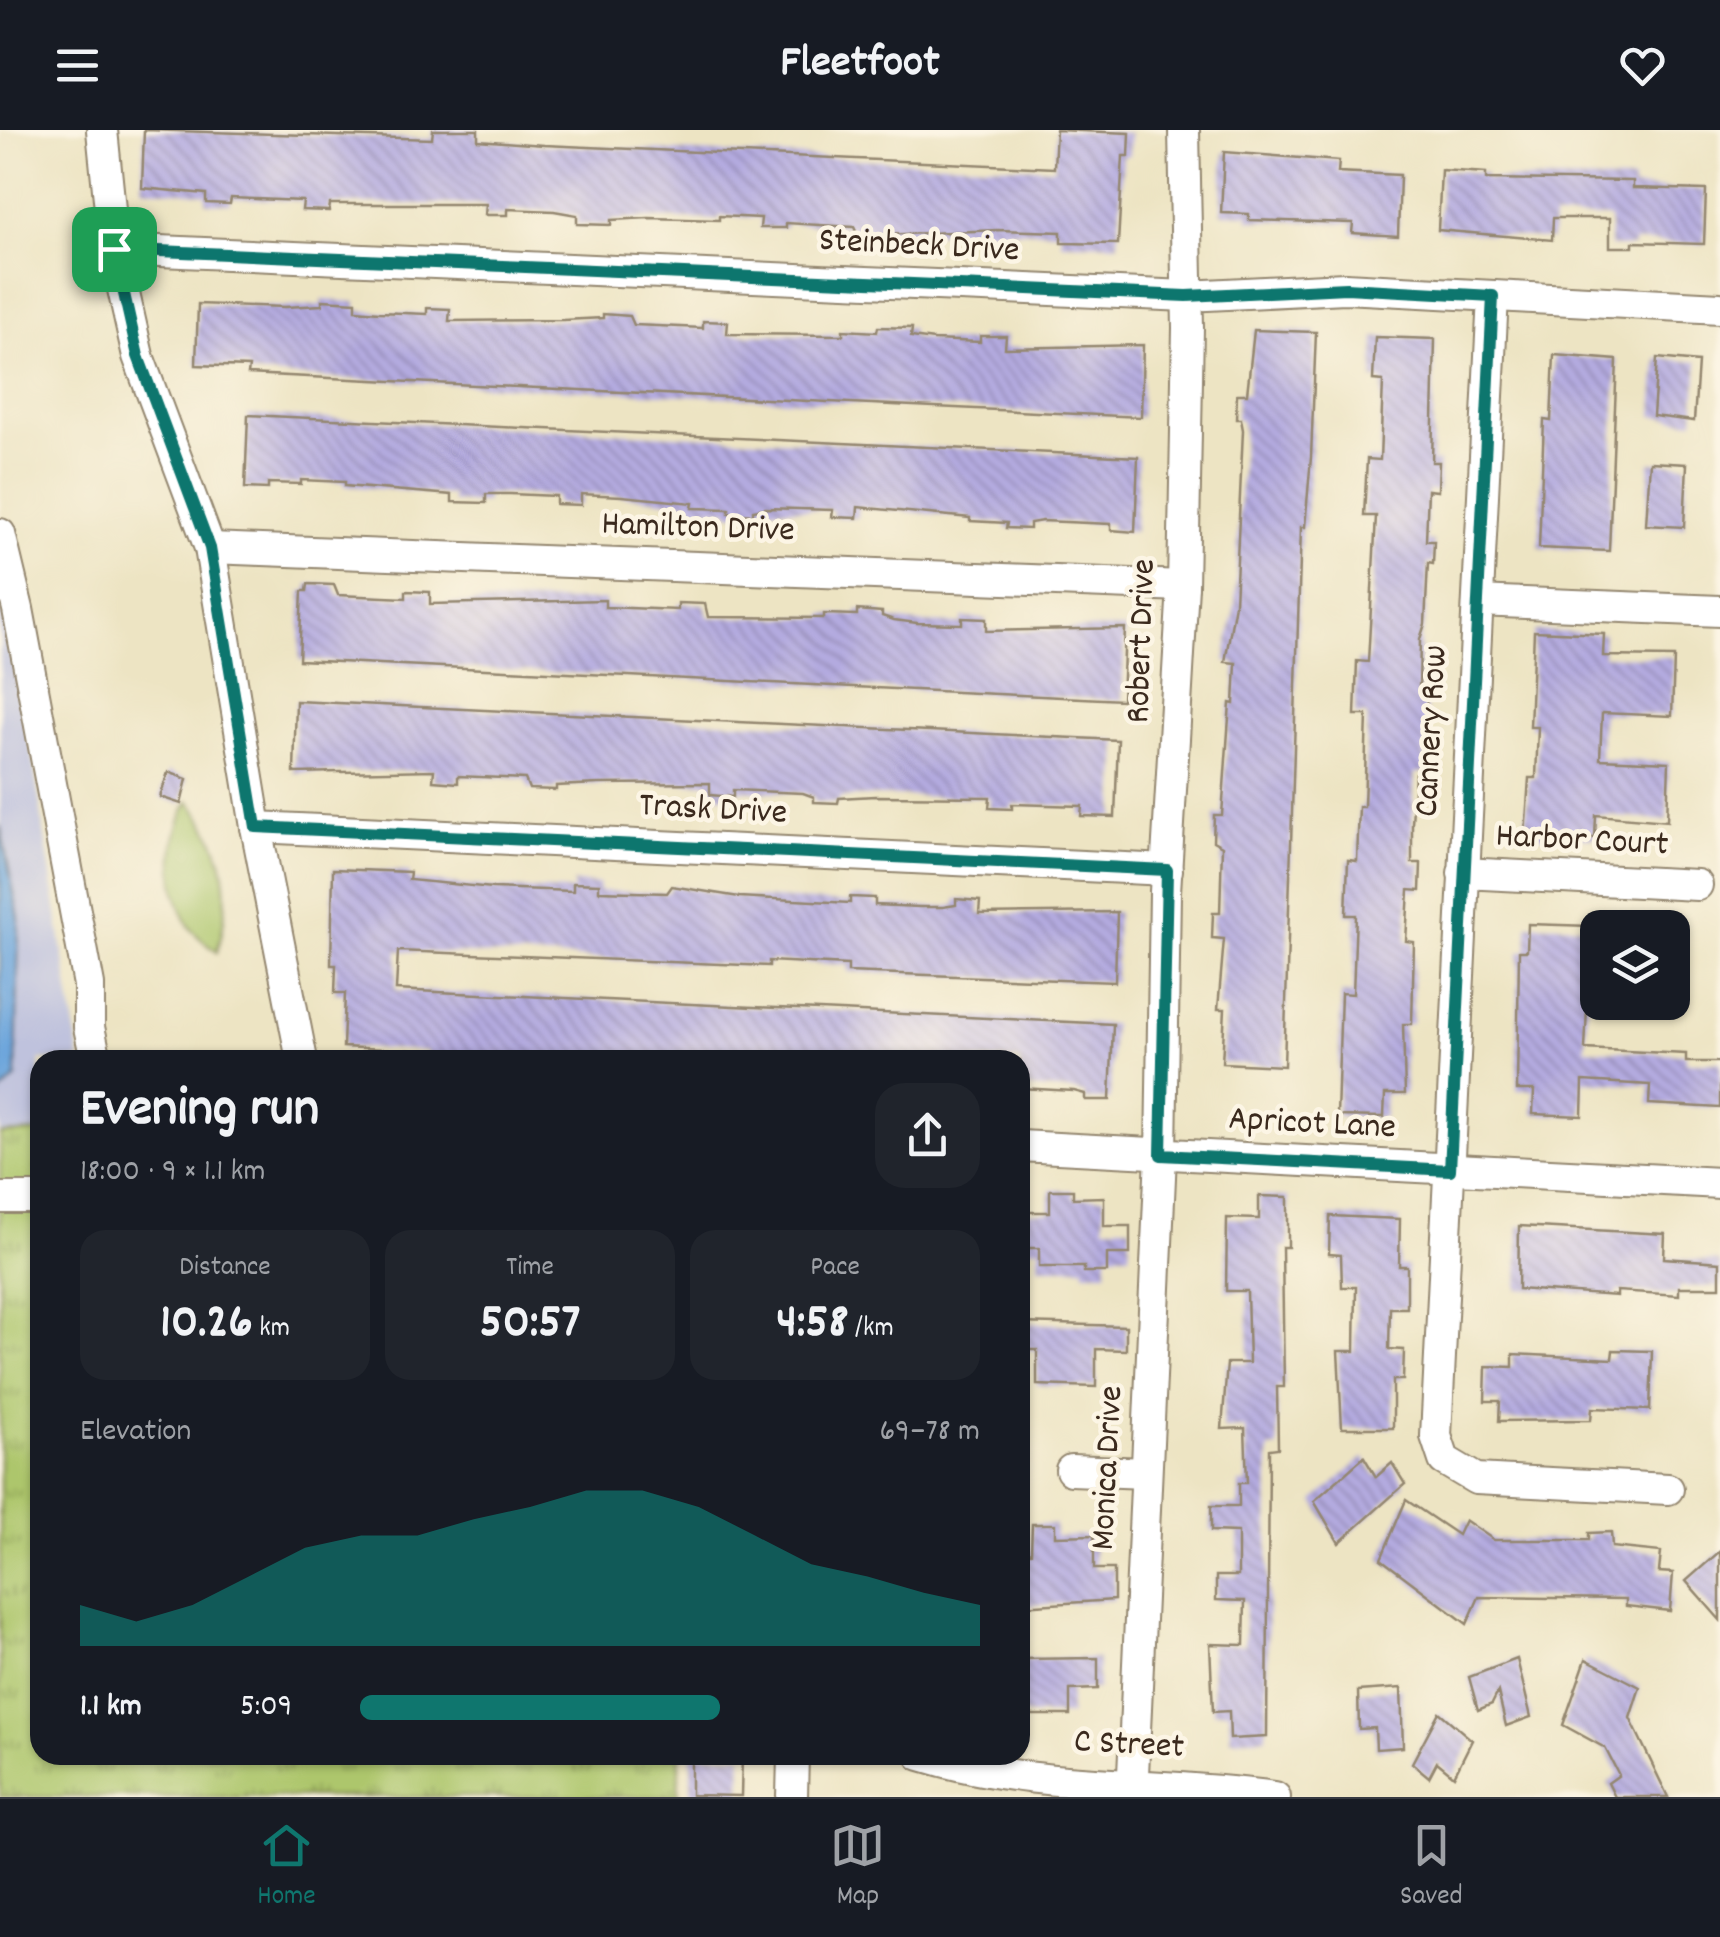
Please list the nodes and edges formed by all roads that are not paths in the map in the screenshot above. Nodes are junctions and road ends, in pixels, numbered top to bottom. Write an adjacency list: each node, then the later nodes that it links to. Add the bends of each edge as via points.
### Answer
1 (102, 130): 3 (street)
2 (1184, 130): 4 (street, Robert Drive)
3 (114, 249): 4 (street, Steinbeck Drive); 8 (street, via 138,356)
4 (1187, 296): 5 (street, Steinbeck Drive, via 1346,288); 9 (street, Robert Drive)
5 (1493, 296): 6 (street, Steinbeck Drive); 10 (street, Cannery Row)
6 (1720, 308)
7 (0, 534): 16 (street, via 89,986)
8 (210, 548): 9 (street, Hamilton Drive); 12 (street)
9 (1183, 586): 13 (street, Robert Drive)
10 (1478, 602): 11 (street); 14 (street, Cannery Row)
11 (1720, 611)
12 (256, 827): 13 (street, Trask Drive); 17 (street)
13 (1167, 870): 19 (street, Robert Drive)
14 (1463, 873): 15 (street, Harbor Court); 20 (street, Cannery Row)
15 (1697, 885)
16 (94, 1050)
17 (300, 1050)
18 (1030, 1147): 19 (street, Apricot Lane)
19 (1161, 1155): 20 (street, Apricot Lane); 25 (street, Monica Drive)
20 (1450, 1170): 21 (street, Apricot Lane); 26 (street, Cannery Row, via 1436,1436 1444,1460 1476,1479)
21 (1720, 1183)
22 (0, 1198): 23 (street)
23 (30, 1198)
24 (1072, 1470): 25 (street)
25 (1146, 1474): 29 (street, Monica Drive)
26 (1668, 1489)
27 (794, 1765): 30 (street)
28 (964, 1765): 29 (street, C Street)
29 (1132, 1790): 31 (street, C Street)
30 (792, 1797)
31 (1275, 1797)

